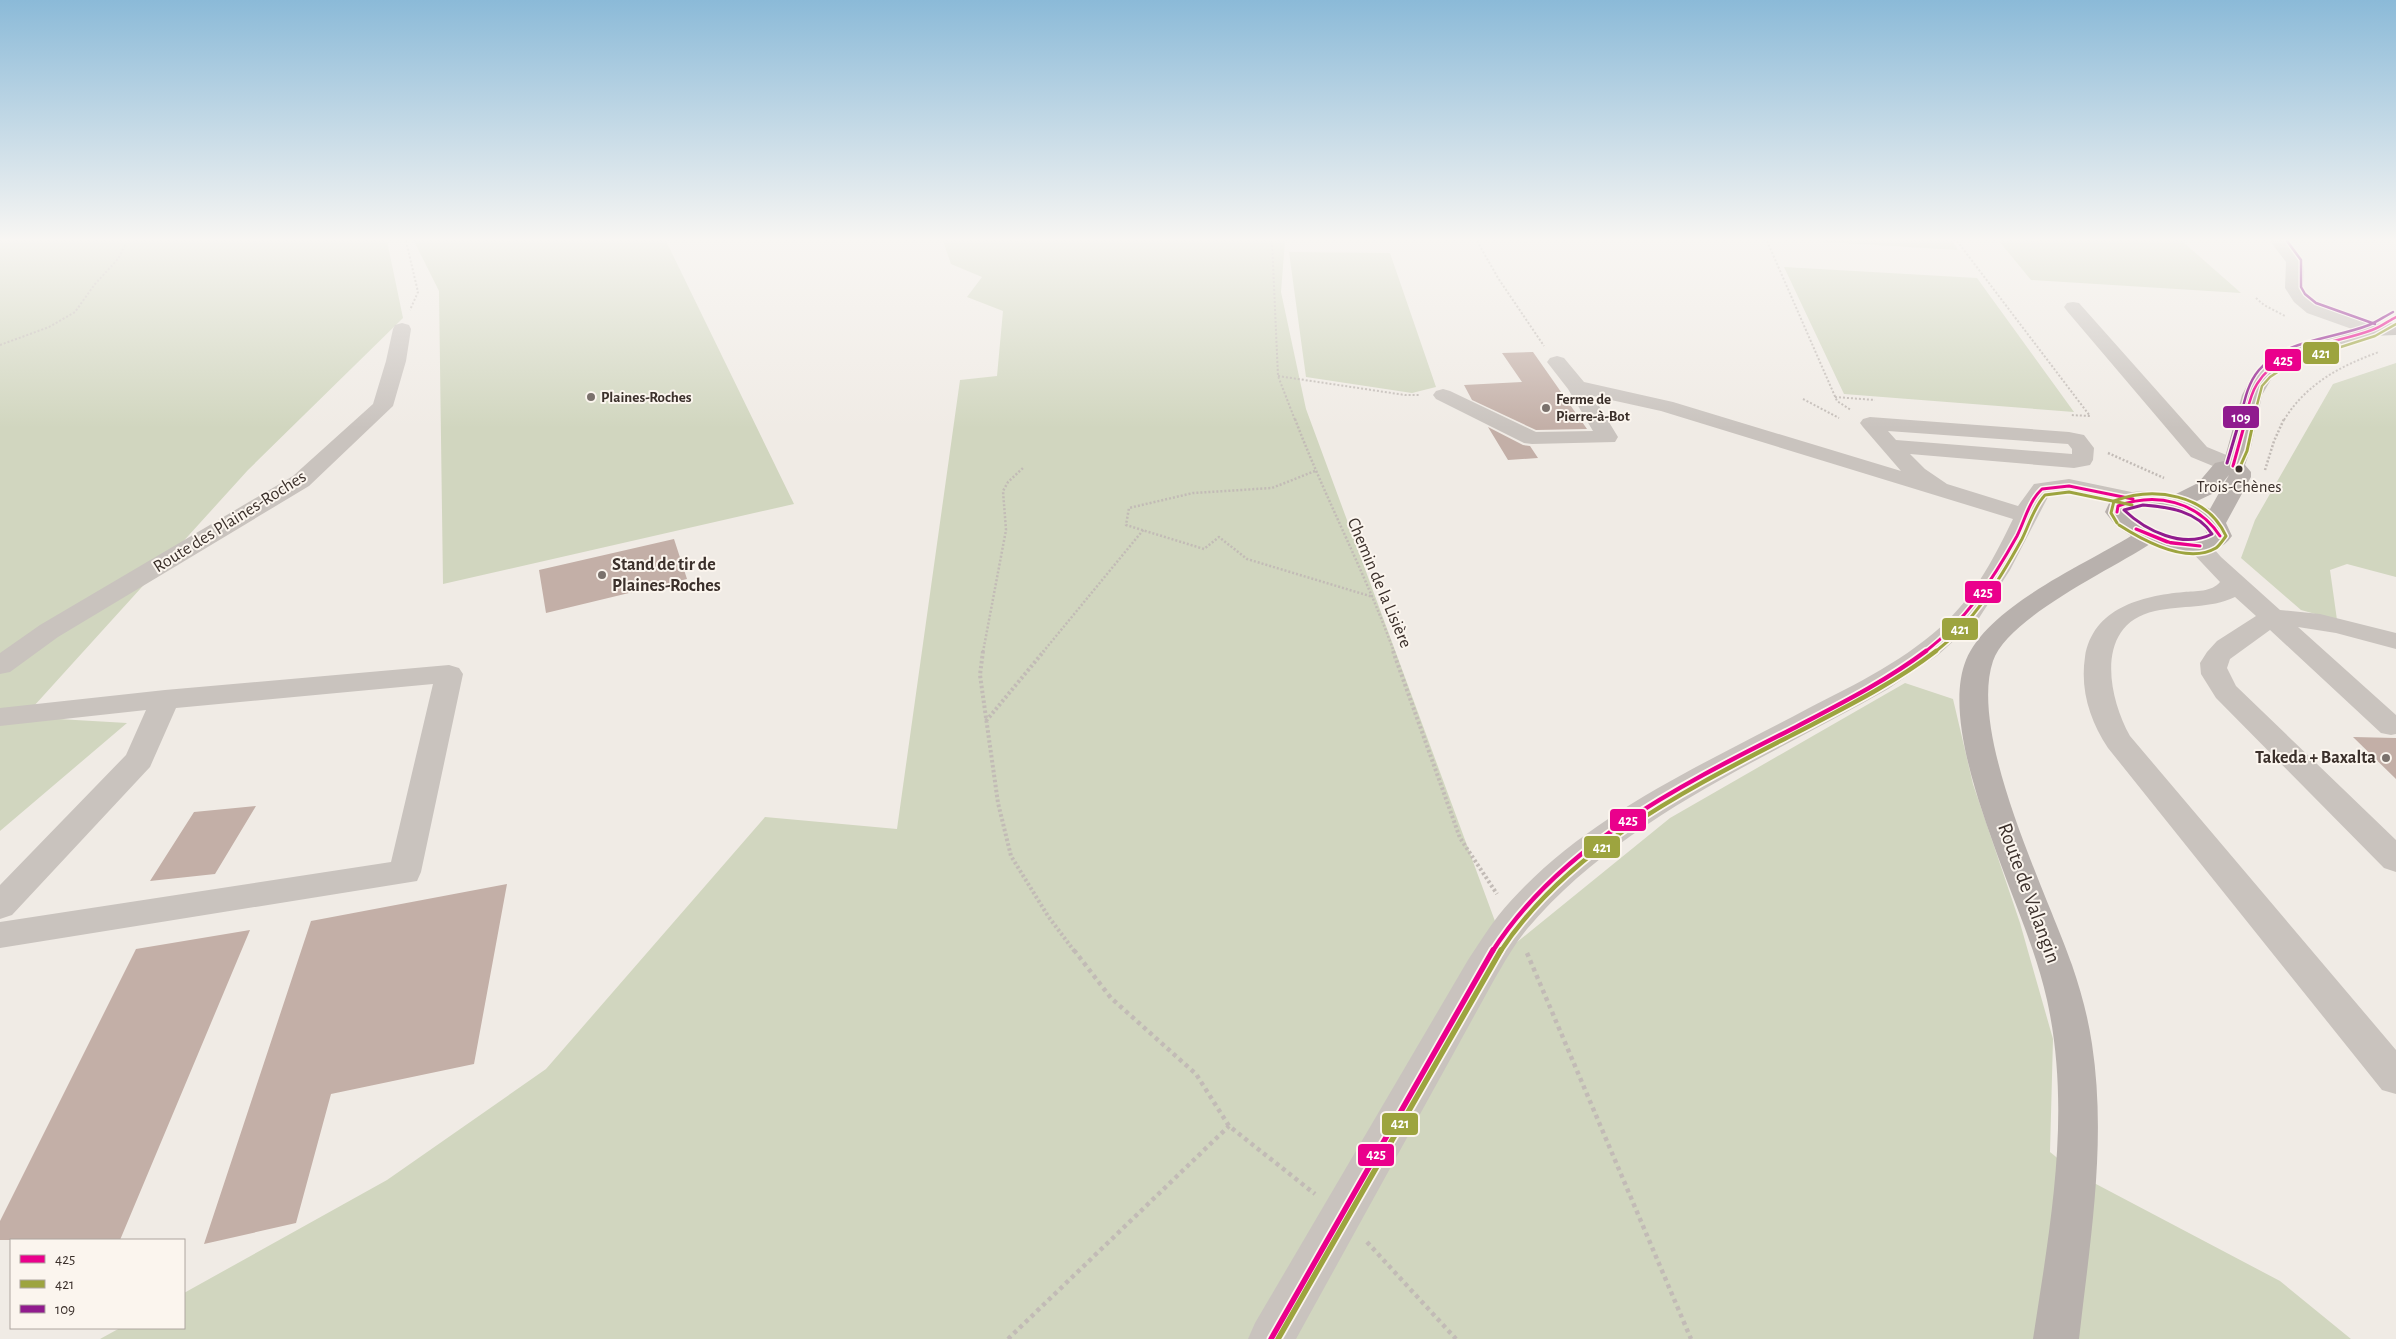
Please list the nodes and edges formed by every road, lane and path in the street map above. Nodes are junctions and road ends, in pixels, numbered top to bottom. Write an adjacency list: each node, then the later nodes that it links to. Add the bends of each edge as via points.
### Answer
1 (83, 303): 13 (path, via 74,313 40,331)
2 (413, 303): 11 (path)
3 (1275, 303): 16 (path, Chemin de la Lisière)
4 (1516, 303): 15 (path)
5 (1794, 303): 20 (path, via 1835,397)
6 (2004, 303): 21 (path, via 2090,416)
7 (2305, 303): 12 (street)
8 (2073, 307): 25 (street, via 2199,452)
9 (2396, 317): 12 (main road)
10 (2396, 328): 12 (main road)
11 (402, 329): 40 (street, Route des Plaines-Roches, via 383,406 301,481 49,631)
12 (2373, 330): 25 (main road, via 2304,350 2266,372 2252,396 2241,449)
13 (0, 345)
14 (2387, 350): 28 (path, via 2356,360 2319,379 2295,403 2283,423)
15 (1556, 362): 17 (street)
16 (1278, 376): 18 (path, via 1405,395); 27 (path, Chemin de la Lisière)
17 (1577, 387): 18 (street, via 1607,436 1532,438); 29 (street, via 1666,406)
18 (1443, 395)
19 (1802, 399): 22 (path)
20 (1884, 401)
21 (2070, 415)
22 (1839, 418)
23 (1890, 446): 24 (street, via 2074,461 2082,460); 24 (street, via 1870,423 2069,438); 29 (street, via 1912,469)
24 (2083, 448): 30 (path, via 2105,451)
25 (2234, 466): 30 (main road, via 2223,468 2206,488); 33 (main road, via 2240,477)
26 (1023, 468): 43 (path, via 1003,491 1006,530 980,675)
27 (1315, 471): 34 (path, via 1272,488 1194,493 1129,508 1126,525); 37 (path, Chemin de la Lisière)
28 (2264, 472)
29 (1940, 490): 31 (street)
30 (2174, 492): 32 (main road); 33 (main road)
31 (2027, 516): 32 (street, via 2051,500 2088,504); 47 (street, via 1982,597 1960,623 1931,648 1872,687 1618,828 1555,878)
32 (2132, 516): 35 (main road, via 2182,545); 56 (main road, Route de Valangin, via 2011,620 1983,653 1973,683 1974,715 1984,767 2055,964 2074,1040 2080,1116 2077,1174)
33 (2214, 523): 35 (main road, via 2220,536 2216,541)
34 (1144, 528): 37 (path, via 1204,549 1219,537 1247,559); 43 (path)
35 (2198, 546): 36 (street)
36 (2234, 582): 38 (street); 49 (street, via 2218,595 2151,604 2123,614 2104,639 2097,660 2101,710 2118,741)
37 (1374, 597): 47 (path, Chemin de la Lisière, via 1460,838)
38 (2275, 618): 39 (street, via 2339,626); 44 (street); 45 (street, via 2238,639 2218,655 2213,668 2217,678 2226,692)
39 (2396, 642)
40 (0, 666)
41 (165, 699): 42 (street); 46 (street, via 139,760); 48 (street, via 449,674 405,872)
42 (0, 717)
43 (985, 722): 50 (path, via 998,803 1011,856 1048,916 1111,998 1196,1074)
44 (2391, 726)
45 (2396, 860)
46 (0, 906)
47 (1514, 921): 51 (street, via 1476,978); 55 (path, Chemin de la Lisière)
48 (0, 935)
49 (2396, 1078)
50 (1229, 1126): 51 (path); 52 (path)
51 (1342, 1215): 53 (street); 54 (path)
52 (1008, 1339)
53 (1271, 1339)
54 (1456, 1339)
55 (1691, 1339)
56 (2056, 1339)

